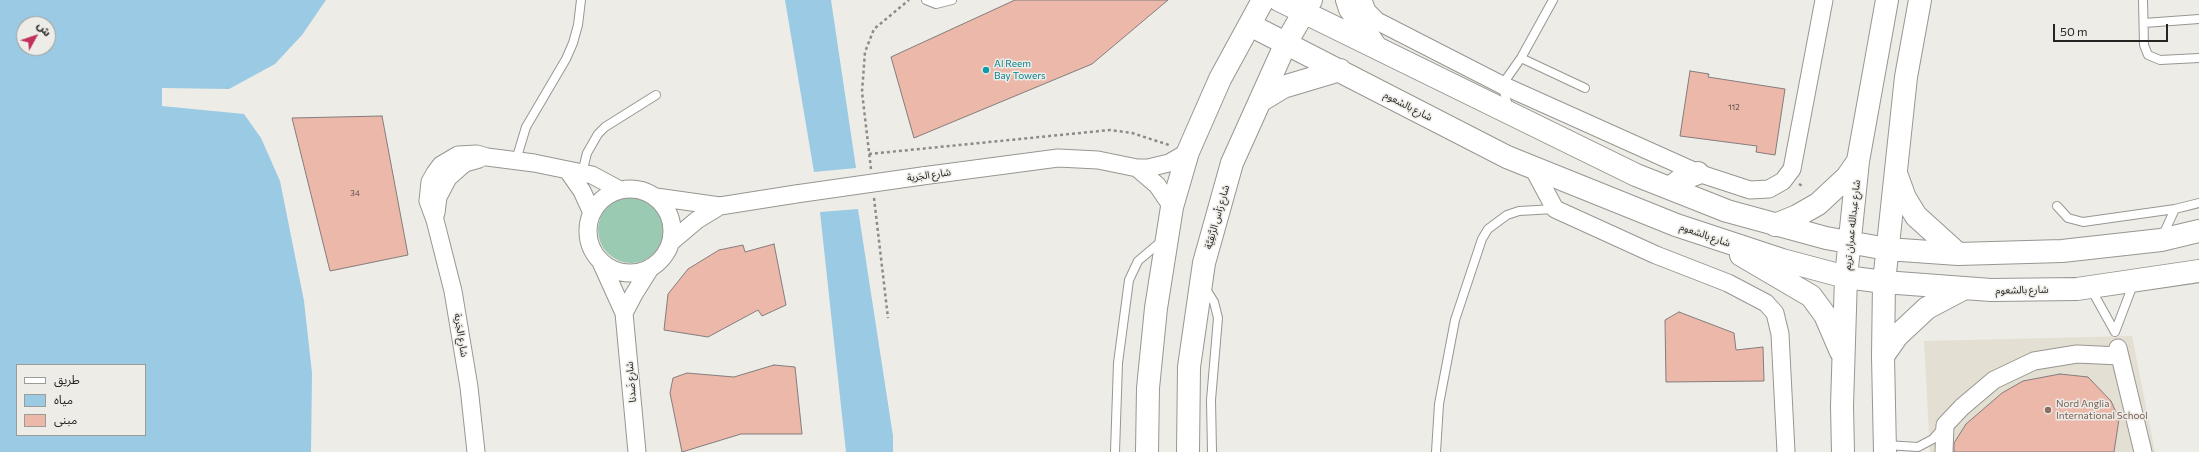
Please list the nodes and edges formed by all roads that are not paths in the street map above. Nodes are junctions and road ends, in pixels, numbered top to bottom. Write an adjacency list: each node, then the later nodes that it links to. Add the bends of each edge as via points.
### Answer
1 (581, 0): 28 (lane, via 573,43 526,127)
2 (926, 0): 3 (lane, via 936,4)
3 (952, 0)
4 (1263, 0): 16 (street)
5 (1279, 0): 13 (street)
6 (1347, 0): 18 (street, via 1350,10)
7 (1363, 0): 22 (street, via 1367,11 1377,21)
8 (1553, 0): 19 (lane)
9 (1824, 0): 33 (street, via 1792,170 1783,181 1769,189 1750,190)
10 (1887, 0): 29 (street, شارع عبدالله عمران تريم)
11 (1920, 0): 34 (street, via 1906,77)
12 (2144, 0): 15 (lane)
13 (1307, 6): 17 (street, شارع رَأس الرَّنقِيَّة); 18 (street)
14 (2199, 19): 15 (lane)
15 (2144, 23): 20 (lane, via 2145,50 2151,58)
16 (1250, 25): 17 (street, شارع بالشعوم); 27 (street, via 1220,79)
17 (1286, 43): 21 (street, شارع بالشعوم); 25 (street, شارع رَأس الرَّنقِيَّة)
18 (1378, 50): 26 (street)
19 (1521, 58): 22 (lane); 23 (lane)
20 (2199, 58)
21 (1340, 70): 25 (street, via 1283,87); 31 (street, شارع بالشعوم)
22 (1502, 85): 26 (lane); 33 (street)
23 (1585, 88)
24 (656, 95): 32 (lane, via 605,127)
25 (1260, 101): 60 (street, شارع رَأس الرَّنقِيَّة, via 1232,163 1204,263)
26 (1511, 114): 35 (street, via 1636,175)
27 (1188, 152): 30 (street, شارع الجَرية, via 1159,166); 41 (street)
28 (516, 160): 32 (street, شارع الجَرية); 69 (street, شارع الجَرية, via 487,157 465,163 448,178 438,197 436,220 462,337)
29 (1858, 161): 45 (street, via 1847,177 1818,204); 51 (street, شارع عبدالله عمران تريم)
30 (1138, 168): 39 (street, شارع الجَرية, bridge, via 1098,160 1058,158); 41 (street, شارع الجَرية, via 1158,185)
31 (1533, 168): 43 (street); 50 (street, شارع بالشعوم, via 1628,208)
32 (575, 172): 36 (street, شارع الجَرية, via 601,179); 44 (street)
33 (1698, 173): 35 (street, via 1680,180)
34 (1896, 173): 52 (street); 53 (street, via 1905,198 1916,216)
35 (1670, 188): 45 (street)
36 (620, 190): 37 (street, via 632,188); 44 (street, via 608,194 598,202)
37 (656, 197): 39 (street, شارع الجَرية); 49 (street, via 668,212)
38 (2199, 203): 42 (lane)
39 (720, 206): 49 (street, شارع الجَرية, via 697,220)
40 (2057, 206): 42 (lane, via 2068,218 2083,222)
41 (1172, 207): 47 (street)
42 (2175, 209): 48 (lane)
43 (1555, 210): 75 (lane, via 1530,210 1507,215 1488,229 1482,239 1455,320 1439,404); 76 (street, via 1728,283 1766,303 1775,313 1780,334 1778,435)
44 (592, 213): 54 (street, via 588,225 588,238)
45 (1775, 225): 51 (street)
46 (2199, 232): 48 (street)
47 (1166, 238): 71 (lane, via 1144,254 1133,270 1130,280 1118,370); 72 (street, via 1148,388)
48 (2161, 240): 53 (street, via 2062,250)
49 (671, 242): 55 (street, via 663,256)
50 (1724, 242): 57 (street, شارع بالشعوم); 66 (street, via 1760,268 1811,296 1825,315)
51 (1850, 244): 52 (street); 57 (street, شارع عبدالله عمران تريم)
52 (1887, 249): 53 (street); 59 (street)
53 (1958, 254)
54 (600, 260): 55 (street, via 609,267 630,273); 63 (street, شارع ضَدنا)
55 (651, 267): 63 (street)
56 (2199, 271): 58 (street, شارع بالشعوم)
57 (1846, 277): 59 (street, شارع بالشعوم); 66 (street, شارع عبدالله عمران تريم)
58 (2135, 281): 61 (street, شارع بالشعوم); 64 (lane)
59 (1884, 282): 62 (street, شارع بالشعوم); 65 (street)
60 (1201, 283): 73 (street, شارع رَأس الرَّنقِيَّة, via 1188,367); 74 (lane, via 1214,302 1218,318 1211,400)
61 (2089, 287): 62 (street, شارع بالشعوم); 64 (lane)
62 (1963, 289): 65 (street, via 1927,308 1898,336)
63 (624, 313): 70 (street, شارع ضَدنا)
64 (2118, 345): 67 (street, via 2034,361 1994,380); 79 (street)
65 (1883, 356): 68 (street)
66 (1844, 357): 77 (street, شارع عبدالله عمران تريم)
67 (1945, 425): 68 (lane, via 1933,439 1918,447); 78 (street)
68 (1885, 448)
69 (476, 452)
70 (637, 452)
71 (1115, 452)
72 (1147, 452)
73 (1188, 452)
74 (1212, 452)
75 (1436, 452)
76 (1786, 452)
77 (1843, 452)
78 (1944, 452)
79 (2143, 452)

